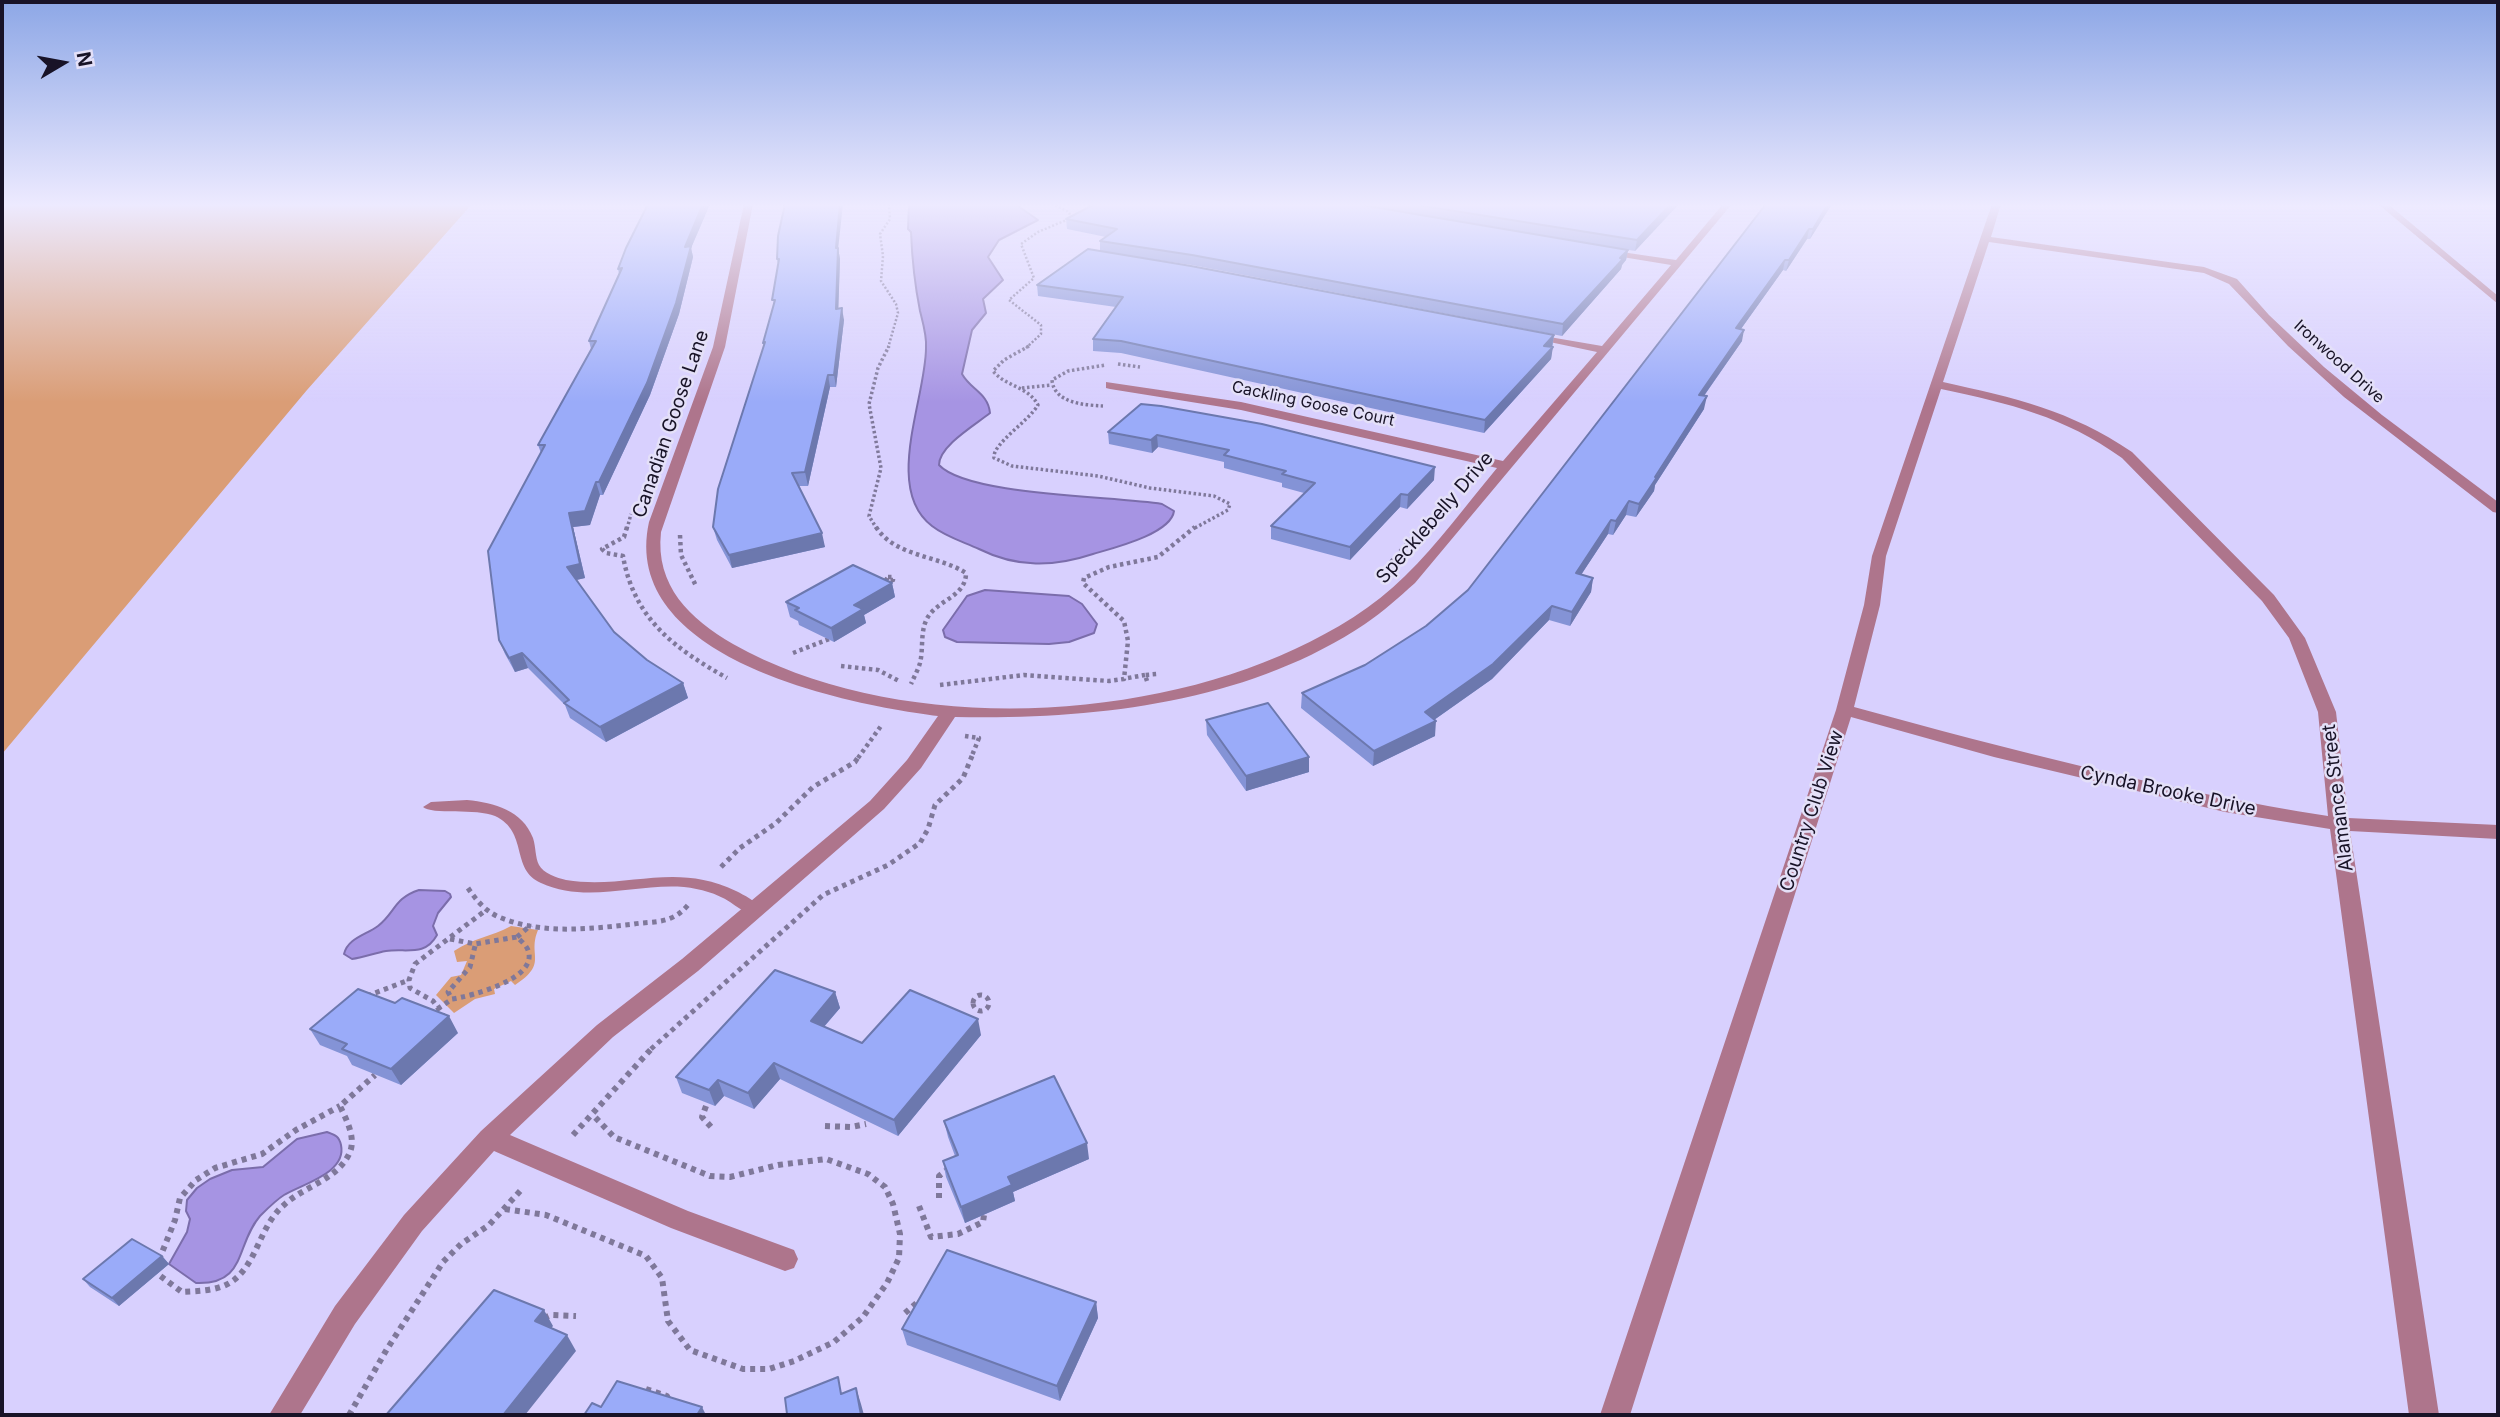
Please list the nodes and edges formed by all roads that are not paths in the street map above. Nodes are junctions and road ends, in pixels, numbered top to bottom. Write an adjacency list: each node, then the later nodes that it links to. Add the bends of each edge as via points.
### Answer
1 (736, 270): 14 (street, Canadian Goose Lane, via 719,348 654,529 654,562 662,583 688,621 714,641 789,678 887,704)
2 (1671, 270): 8 (street, Specklebelly Drive)
3 (1975, 270): 9 (street, Country Club View)
4 (2204, 270): 12 (street, Ironwood Drive, via 2232,278 2273,325 2367,409)
5 (2461, 270): 6 (street)
6 (2498, 301)
7 (1522, 334): 8 (street)
8 (1605, 350): 11 (street, Specklebelly Drive)
9 (1936, 384): 13 (street, Country Club View, via 1879,556 1872,605); 16 (street, Alamance Street, via 2052,413 2101,437 2127,456 2268,598 2297,638 2327,712)
10 (1110, 385): 11 (street, Cackling Goose Court, via 1241,406)
11 (1506, 466): 14 (street, Specklebelly Drive, via 1410,580 1386,603 1318,647 1228,681 1121,704)
12 (2498, 509)
13 (1845, 710): 16 (street, Cynda Brooke Drive, via 2225,806); 22 (street, Country Club View)
14 (950, 711): 18 (street, via 914,764 877,805)
15 (432, 807): 18 (lane, via 472,806 502,813 522,831 527,862 535,872 559,884 595,887 691,880 734,896)
16 (2339, 824): 17 (street, Cynda Brooke Drive); 23 (street, Alamance Street)
17 (2498, 832)
18 (753, 909): 19 (street, via 605,1031)
19 (490, 1138): 20 (street, via 680,1220); 21 (street, via 405,1234 345,1315)
20 (785, 1259)
21 (284, 1415)
22 (1615, 1415)
23 (2424, 1415)

